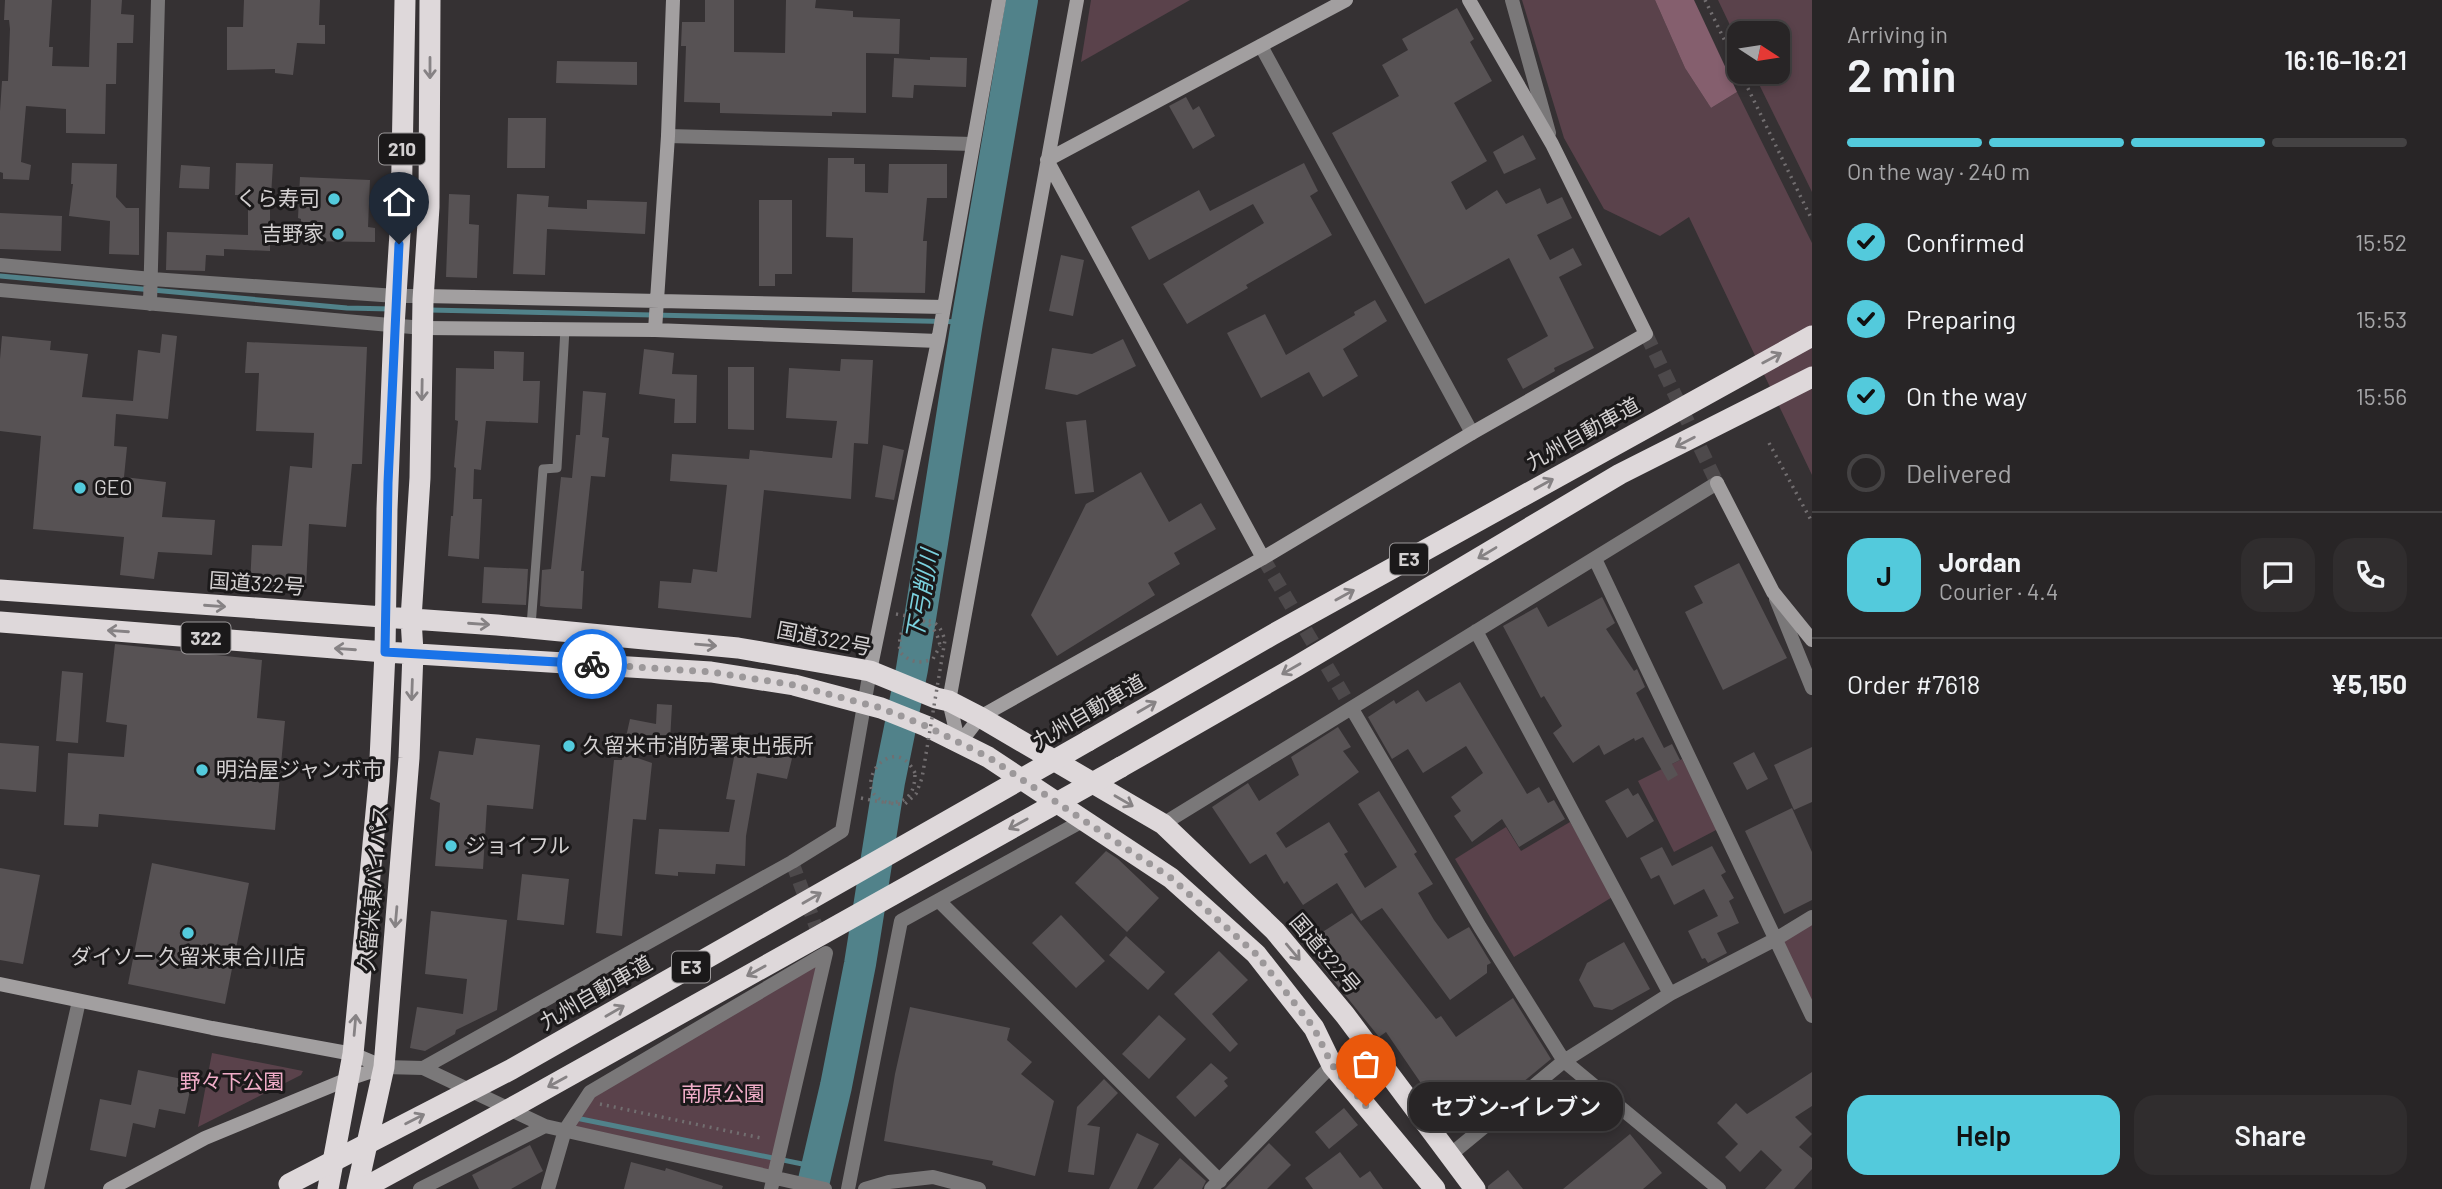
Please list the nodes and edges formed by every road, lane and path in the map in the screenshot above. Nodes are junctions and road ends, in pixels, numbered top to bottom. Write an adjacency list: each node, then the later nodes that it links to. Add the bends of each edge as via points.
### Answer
1 (158, 0): 18 (street)
2 (405, 0): 20 (highway, 久留米東バイパス / 210)
3 (430, 0): 24 (highway, 久留米東バイパス / 210, one-way to 24, via 429,207)
4 (673, 0): 12 (street)
5 (999, 0): 13 (street)
6 (1077, 0): 15 (street)
7 (1346, 0): 11 (street)
8 (1469, 0): 14 (street)
9 (1512, 0): 14 (street)
10 (1705, 0): 16 (path)
11 (1261, 46): 15 (street); 31 (street)
12 (668, 136): 13 (street); 21 (street)
13 (973, 144): 23 (street)
14 (1552, 144): 31 (street, via 1646,334)
15 (1047, 160): 34 (street); 49 (street)
16 (1812, 220)
17 (0, 265): 18 (street)
18 (152, 279): 20 (street); 22 (street)
19 (0, 290): 22 (street)
20 (396, 297): 24 (street); 25 (highway, 久留米東バイパス / 210)
21 (657, 300): 23 (street); 24 (street); 27 (street)
22 (150, 304): 25 (street)
23 (944, 307): 29 (street)
24 (423, 311): 25 (street); 26 (street); 40 (highway, 久留米東バイパス / 210, one-way to 40, via 420,478)
25 (394, 324): 39 (highway, 久留米東バイパス / 210)
26 (565, 329): 27 (street); 42 (lane, via 557,467 543,469)
27 (655, 330): 29 (street)
28 (1812, 336): 77 (highway, 九州自動車道 / E3, one-way to 28, bridge, via 512,1069)
29 (938, 341): 38 (street)
30 (1812, 377): 81 (highway, E3, one-way to 81, bridge, via 1620,474 1121,767)
31 (1472, 433): 34 (street)
32 (1769, 443): 33 (path)
33 (1812, 522)
34 (1263, 558): 52 (street)
35 (1595, 559): 37 (street, via 1717,483); 43 (street); 59 (street)
36 (0, 590): 39 (highway, 国道322号 / 322, one-way to 39)
37 (1773, 592): 44 (street); 48 (street)
38 (882, 611): 47 (street); 54 (path, bridge, via 910,617 920,620 930,624 938,634 940,646 933,659 920,664 908,660 900,652 898,639 915,620 928,620 939,625 945,640 922,778 916,794 905,804 893,804 880,801 872,792 871,778 876,765 887,758 900,757 911,765 915,787 909,797 901,802 889,802 877,802)
39 (385, 618): 40 (highway, 国道322号 / 322); 45 (highway, 久留米東バイパス / 210)
40 (411, 619): 42 (highway, 国道322号 / 322, one-way to 42); 46 (highway, 久留米東バイパス / 210)
41 (0, 622): 45 (highway, 322, one-way to 41)
42 (531, 628): 47 (highway, 国道322号 / 322, one-way to 47, via 738,648)
43 (1476, 631): 51 (street); 61 (street)
44 (1812, 640)
45 (385, 652): 46 (highway, 322); 64 (highway, 久留米東バイパス / 210, one-way to 45, via 379,781)
46 (413, 652): 50 (highway, 322, via 711,672 794,685); 67 (highway, 久留米東バイパス / 210, one-way to 67)
47 (879, 675): 49 (highway, 国道322号 / 322); 50 (street)
48 (1812, 688)
49 (942, 700): 52 (highway, 国道322号 / 322); 53 (street)
50 (873, 705): 53 (highway, 322); 54 (street)
51 (1352, 709): 56 (street); 65 (street)
52 (980, 717): 53 (street); 56 (highway, 国道322号 / 322, one-way to 56)
53 (959, 744): 55 (highway, 322, via 988,757)
54 (848, 796): 68 (street, via 842,831)
55 (1084, 820): 57 (street); 66 (highway, 322, via 1171,878 1256,954 1314,1028)
56 (1163, 824): 74 (highway, 国道322号 / 322, one-way to 74, via 1275,931)
57 (939, 901): 76 (street); 85 (street, via 901,921)
58 (1812, 917): 59 (street)
59 (1776, 939): 61 (street); 63 (street)
60 (0, 984): 62 (street)
61 (1670, 994): 65 (street)
62 (79, 1001): 64 (street); 78 (street)
63 (1812, 1016)
64 (353, 1054): 67 (street); 69 (highway, 久留米東バイパス / 210)
65 (1564, 1061): 74 (street); 90 (street)
66 (1332, 1065): 76 (street); 88 (highway, 322)
67 (384, 1067): 68 (street); 69 (street); 81 (highway, 久留米東バイパス / 210)
68 (423, 1068): 71 (street)
69 (348, 1079): 79 (street, via 205,1138); 80 (highway, 久留米東バイパス / 210)
70 (584, 1101): 72 (street); 73 (path); 75 (street, via 590,1092 627,1069 826,953)
71 (545, 1126): 72 (street); 82 (street)
72 (565, 1130): 75 (street); 83 (street)
73 (761, 1138)
74 (1450, 1155): 89 (highway, 国道322号 / 322)
75 (773, 1183): 84 (street)
76 (1216, 1185)
77 (284, 1186)
78 (37, 1189)
79 (110, 1189)
80 (328, 1189)
81 (359, 1189)
82 (420, 1189)
83 (548, 1189)
84 (825, 1189)
85 (848, 1189)
86 (865, 1189): 87 (street, via 933,1177)
87 (979, 1189)
88 (1435, 1189)
89 (1475, 1189)
90 (1719, 1189)

